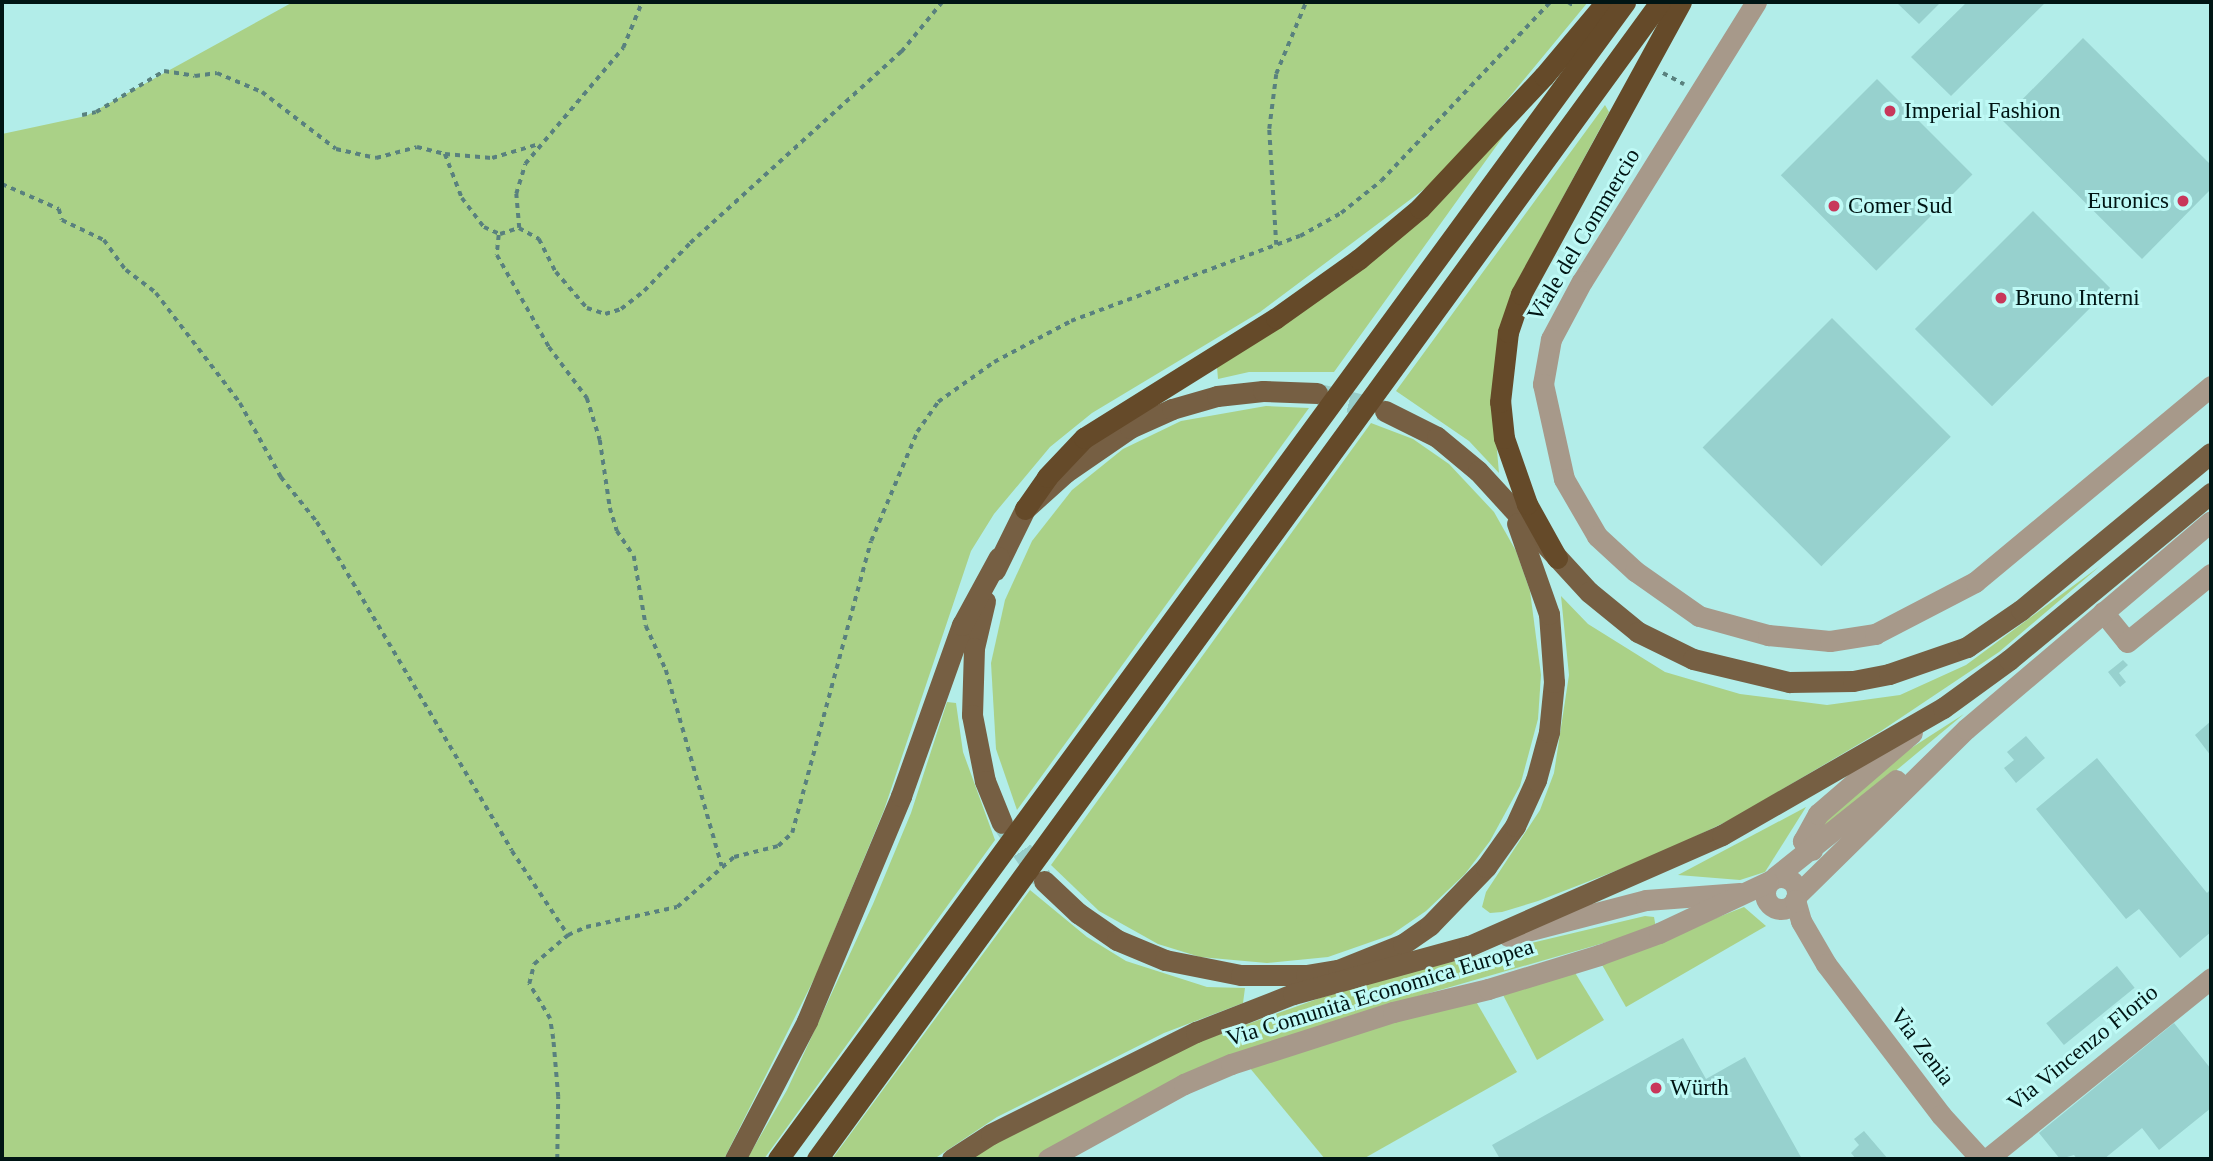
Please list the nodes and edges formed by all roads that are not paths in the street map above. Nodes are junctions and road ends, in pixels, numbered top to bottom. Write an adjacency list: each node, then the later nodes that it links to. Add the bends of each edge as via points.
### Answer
1 (1606, 2): 12 (highway, via 1544,76 1420,208 1276,318 1084,438 1047,477)
2 (1625, 2): 35 (highway)
3 (1660, 2): 36 (highway)
4 (1681, 2): 15 (highway, via 1521,294 1508,332 1501,371 1504,438 1527,504)
5 (1756, 2): 6 (street, Viale del Commercio, via 1582,281 1551,339 1543,384 1564,479 1597,536 1635,571 1699,615 1768,635 1830,641 1875,634 1975,582)
6 (2211, 386)
7 (1317, 393): 12 (main road, via 1240,393 1172,409 1110,440)
8 (1385, 411): 11 (main road, via 1437,437)
9 (2211, 453): 15 (main road, via 1977,641 1936,661 1853,681 1789,682 1693,659 1638,632)
10 (2211, 493): 18 (main road, via 2009,660)
11 (1509, 505): 15 (main road); 29 (main road, via 1534,564 1551,632 1555,682 1544,757 1515,826 1486,867 1430,925)
12 (1025, 509): 14 (main road)
13 (2211, 521): 17 (street)
14 (999, 557): 20 (main road, via 978,626 971,693 979,760); 34 (main road, via 962,625 901,796 807,1021)
15 (1557, 558)
16 (2211, 574): 17 (street, via 2127,642)
17 (2106, 615): 19 (street)
18 (1943, 708): 21 (street, via 1833,798 1809,826); 27 (main road, via 1721,835)
19 (1966, 729): 21 (street); 24 (street)
20 (1002, 823)
21 (1805, 850): 23 (street); 24 (street)
22 (1044, 881): 31 (main road, via 1097,928 1165,960 1241,975)
23 (1765, 891): 24 (street, via 1791,880); 24 (street, via 1784,909); 25 (street); 26 (street, Via Comunità Economica Europea); 30 (street)
24 (1796, 894): 30 (street, via 1801,921)
25 (1646, 900): 26 (street, via 1665,919); 27 (street)
26 (1659, 933): 38 (street, Via Comunità Economica Europea, via 1488,989 1393,1012 1231,1064 1184,1084)
27 (1469, 946): 28 (main road)
28 (1434, 956): 29 (main road); 33 (main road)
29 (1372, 958): 31 (main road)
30 (1825, 964): 39 (street, Via Zenia, via 1941,1115)
31 (1338, 970): 33 (main road)
32 (2211, 978): 40 (street, Via Vincenzo Florio)
33 (1293, 994): 37 (main road, via 1196,1032 1089,1083)
34 (735, 1159)
35 (778, 1159)
36 (817, 1159)
37 (952, 1159)
38 (1048, 1159)
39 (1981, 1159)
40 (1987, 1159)

